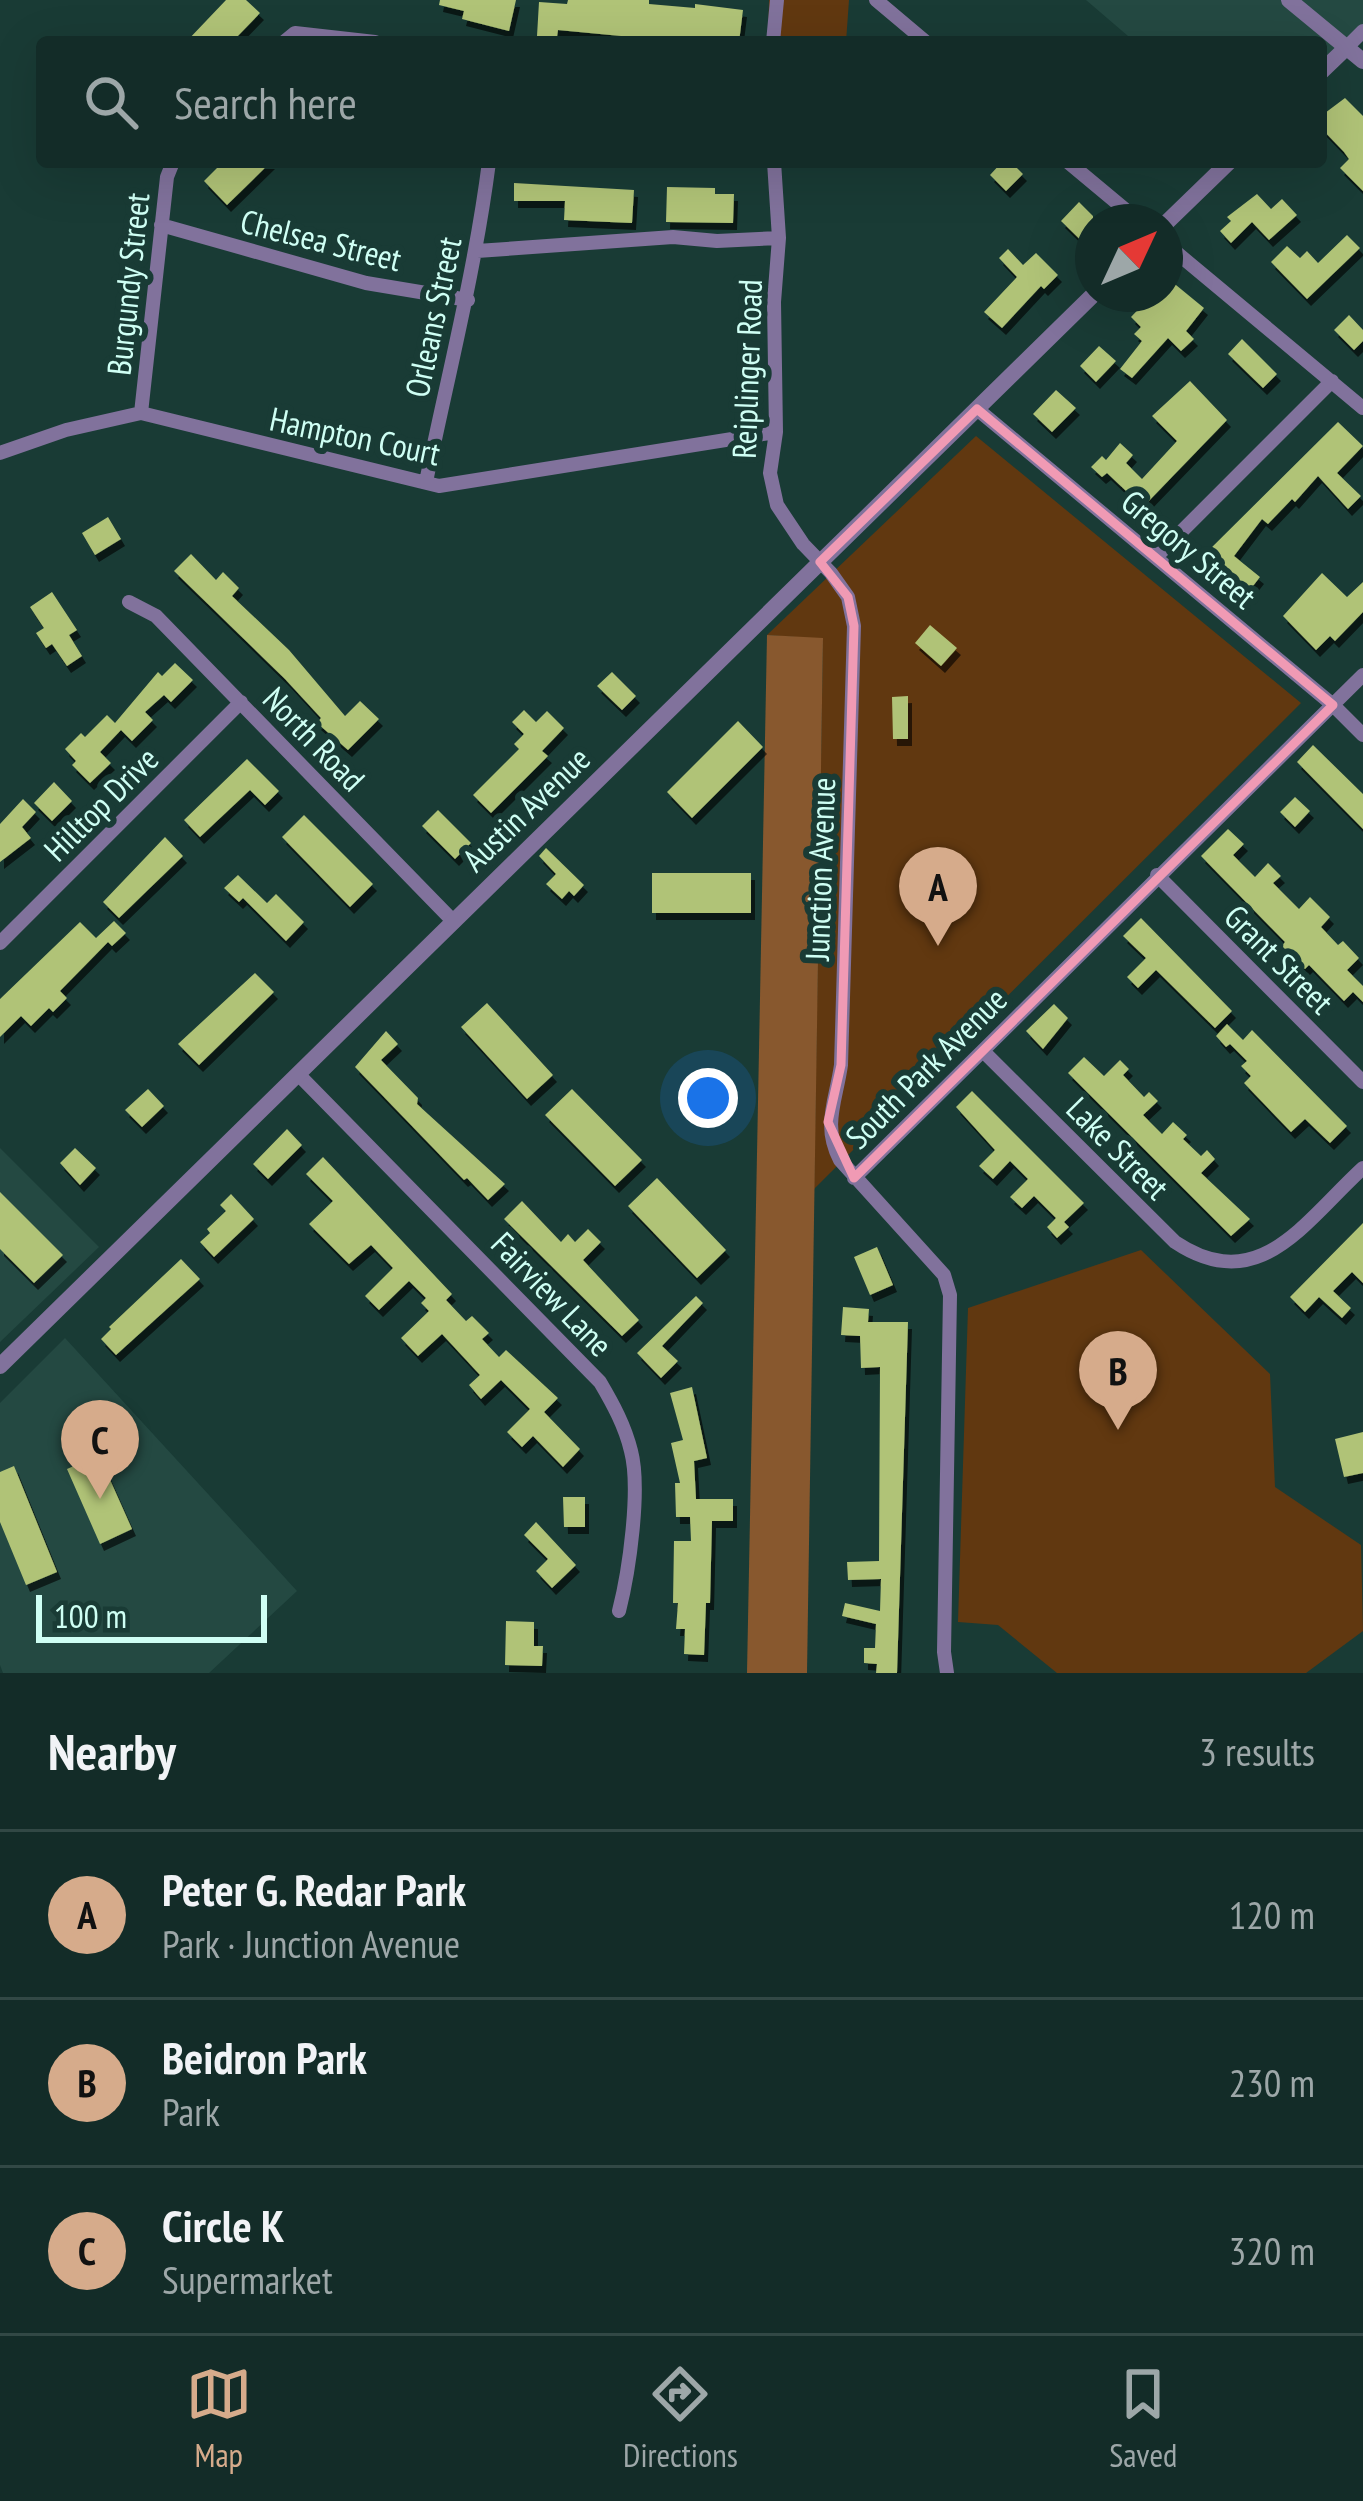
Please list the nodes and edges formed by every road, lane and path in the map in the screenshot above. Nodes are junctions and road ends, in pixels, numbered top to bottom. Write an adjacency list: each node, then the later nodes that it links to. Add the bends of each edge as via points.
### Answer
1 (777, 0): 7 (street)
2 (876, 0): 8 (street)
3 (1288, 0): 9 (street)
4 (1363, 32): 9 (street)
5 (291, 36): 6 (street)
6 (322, 36)
7 (774, 36)
8 (919, 36)
9 (1346, 48): 10 (street); 11 (street)
10 (1363, 61)
11 (1327, 67)
12 (170, 168): 19 (street, Burgundy Street)
13 (488, 168): 21 (street, Orleans Street)
14 (774, 168): 20 (street, Reiplinger Road)
15 (1075, 168): 17 (street)
16 (1223, 168): 18 (street)
17 (1118, 204)
18 (1183, 207)
19 (161, 225): 23 (street, Chelsea Street, via 366,283); 28 (street, Burgundy Street)
20 (779, 238): 21 (street); 29 (street, Reiplinger Road)
21 (477, 251): 23 (street, Orleans Street)
22 (1183, 258): 25 (street)
23 (468, 300): 31 (street, Orleans Street)
24 (1076, 312): 27 (street, Austin Avenue)
25 (1332, 381): 26 (street); 32 (street)
26 (1363, 408)
27 (977, 409): 32 (street, Gregory Street); 33 (street, Austin Avenue)
28 (140, 412): 30 (street, Hampton Court); 31 (street, Hampton Court)
29 (776, 432): 31 (street, Hampton Court); 33 (street, Reiplinger Road, via 770,473 777,505)
30 (0, 453)
31 (425, 482)
32 (1156, 556): 37 (street, Gregory Street)
33 (820, 562): 40 (street, Austin Avenue); 46 (street, Junction Avenue, via 848,597 854,626 841,1066 829,1122 831,1143)
34 (129, 602): 36 (street, North Road, via 156,616)
35 (1363, 675): 37 (street, South Park Avenue)
36 (241, 702): 40 (street, North Road); 41 (street, Hilltop Drive)
37 (1333, 705): 38 (street, Gregory Street); 39 (street, South Park Avenue)
38 (1363, 735)
39 (1157, 875): 42 (street, South Park Avenue); 44 (street, Grant Street)
40 (454, 922): 43 (street, Austin Avenue)
41 (0, 943)
42 (983, 1051): 45 (street, Lake Street, via 1174,1242 1201,1259 1256,1260); 46 (street, South Park Avenue)
43 (298, 1074): 47 (street, Austin Avenue); 48 (street, Fairview Lane, via 600,1382 633,1455 631,1562)
44 (1363, 1082)
45 (1363, 1168)
46 (854, 1178): 49 (street, South Park Avenue, via 944,1275 950,1295)
47 (0, 1366)
48 (620, 1611)
49 (947, 1673)

